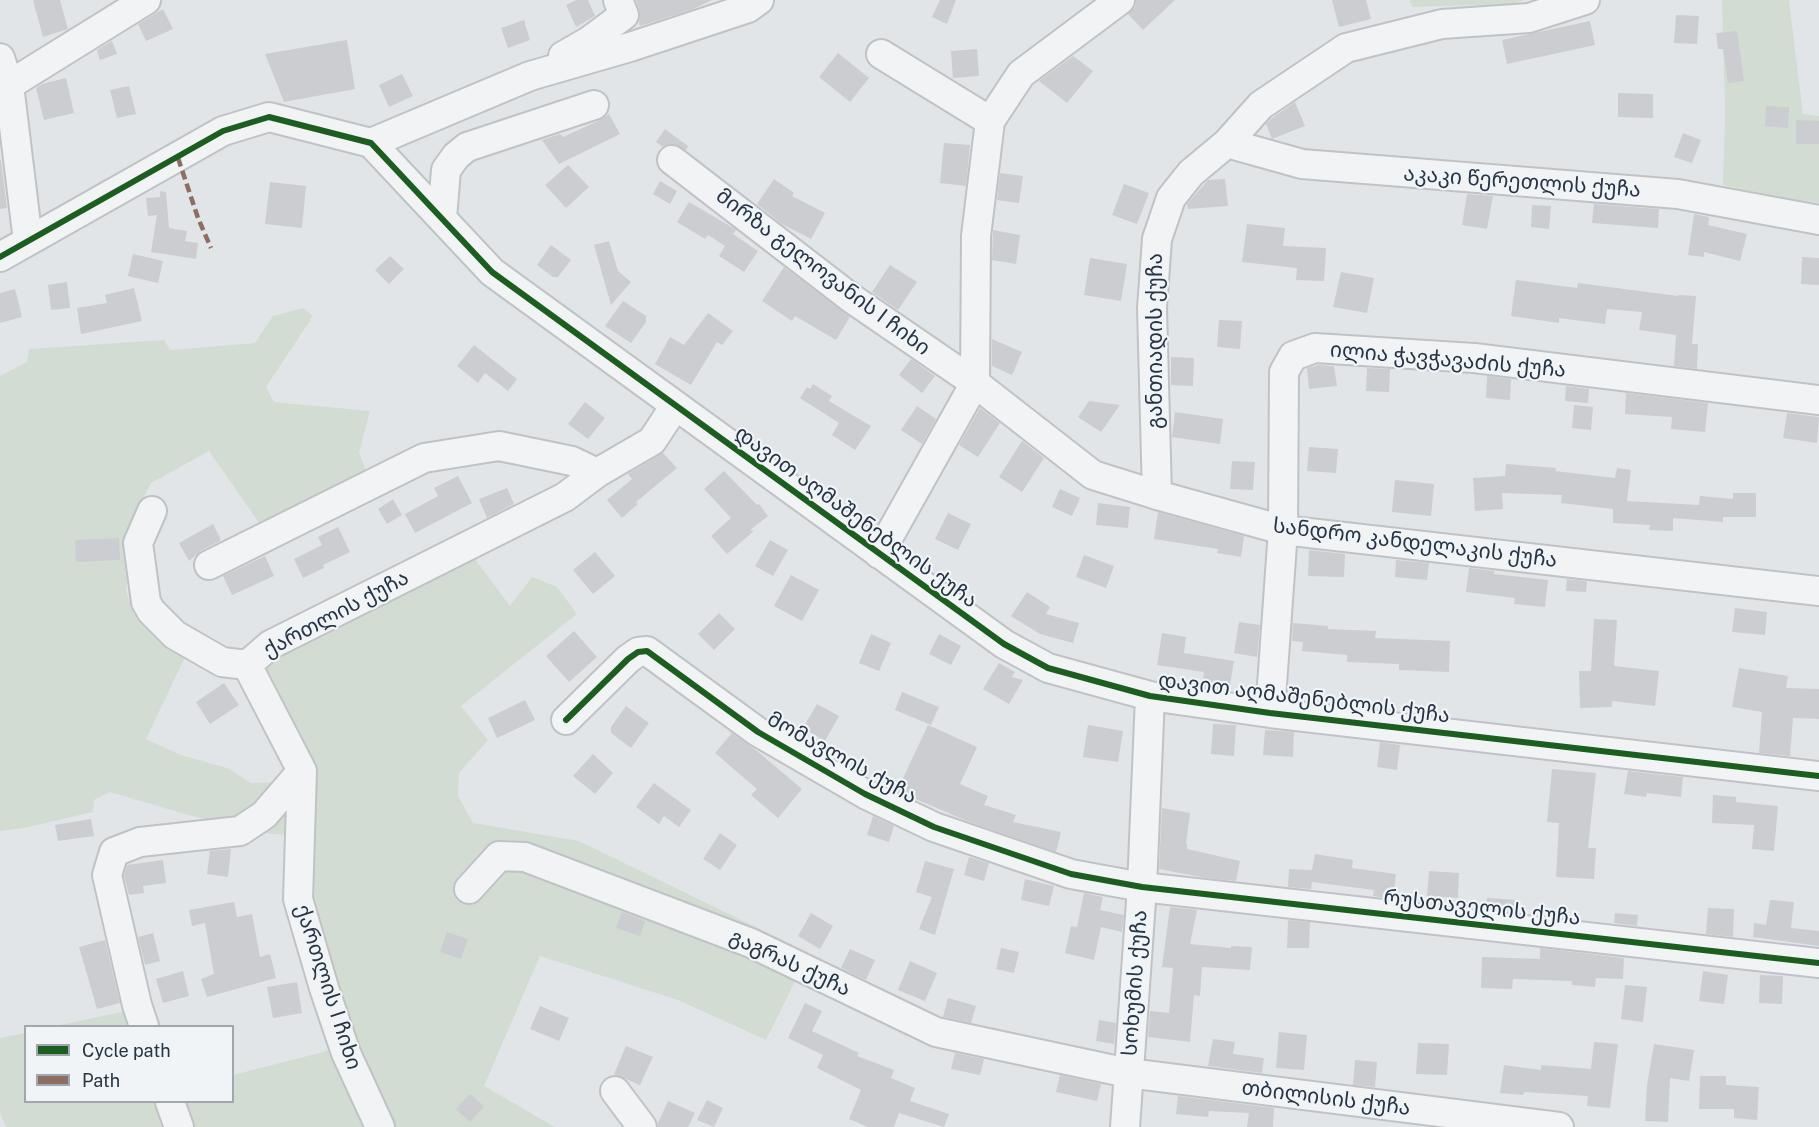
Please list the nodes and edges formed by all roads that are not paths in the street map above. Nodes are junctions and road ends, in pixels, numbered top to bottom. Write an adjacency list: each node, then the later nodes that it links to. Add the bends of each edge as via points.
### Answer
1 (146, 0): 9 (street)
2 (618, 0): 8 (street, via 624,15 590,41)
3 (759, 0): 8 (street, via 748,8)
4 (1120, 0): 11 (street, via 1021,74)
5 (1585, 0): 13 (street, განთიადის ქუჩა, via 1529,18 1443,24 1346,48 1261,105)
6 (881, 54): 11 (street)
7 (0, 58): 9 (street)
8 (530, 76): 12 (street)
9 (4, 86): 17 (street)
10 (594, 105): 15 (street, via 467,147 446,170)
11 (990, 121): 19 (street, via 976,236)
12 (371, 142): 15 (street, დავით აღმაშენებლის ქუჩა); 17 (street, via 269,117 222,131)
13 (1227, 143): 16 (street, აკაკი წერეთლის ქუჩა, via 1302,165 1678,194); 23 (street, განთიადის ქუჩა, via 1191,173 1172,198 1157,239 1152,308)
14 (672, 160): 19 (street, მირზა გელოვანის I ჩიხი, via 851,298)
15 (442, 218): 21 (street, დავით აღმაშენებლის ქუჩა, via 492,272)
16 (1819, 220)
17 (28, 242): 18 (street)
18 (0, 257)
19 (975, 383): 23 (street, სანდრო კანდელაკის ქუჩა, via 1093,475); 26 (street)
20 (1819, 400): 25 (street, ილია ჭავჭავაძის ქუჩა, via 1474,358 1315,348 1293,356 1284,372)
21 (675, 406): 22 (street, ქართლის ქუჩა, via 652,441); 26 (street, დავით აღმაშენებლის ქუჩა)
22 (597, 473): 27 (street, via 572,460 499,446 424,458); 29 (street, ქართლის ქუჩა, via 566,497 270,645)
23 (1157, 495): 25 (street, სანდრო კანდელაკის ქუჩა)
24 (152, 512): 29 (street, via 138,543 146,602 151,610 175,636 222,662)
25 (1283, 530): 28 (street, სანდრო კანდელაკის ქუჩა); 31 (street, ილია ჭავჭავაძის ქუჩა)
26 (879, 554): 30 (street, დავით აღმაშენებლის ქუჩა, via 1004,644 1048,668)
27 (209, 565)
28 (1819, 591)
29 (247, 664): 33 (street, ქართლის ქუჩა)
30 (1150, 696): 31 (street, დავით აღმაშენებლის ქუჩა); 35 (street, სოხუმის ქუჩა)
31 (1270, 713): 34 (street, დავით აღმაშენებლის ქუჩა)
32 (566, 720): 35 (street, მომავლის ქუჩა, via 628,659 647,651 758,732 865,794 934,827 1071,874)
33 (302, 771): 38 (street, via 264,815 240,831 140,842 114,852 107,876); 43 (street, ქართლის I ჩიხი, via 298,899 346,1053)
34 (1819, 776)
35 (1142, 887): 37 (street, რუსთაველის ქუჩა); 39 (street, სოხუმის ქუჩა)
36 (469, 889): 39 (street, გაგრას ქუჩა, via 499,856 525,857 751,943 936,1032)
37 (1819, 963)
38 (144, 1025)
39 (1128, 1072): 45 (street, სოხუმის ქუჩა); 46 (street, თბილისის ქუჩა)
40 (615, 1091): 44 (street)
41 (171, 1103): 42 (street)
42 (179, 1127)
43 (380, 1127)
44 (642, 1127)
45 (1125, 1127)
46 (1560, 1127)

